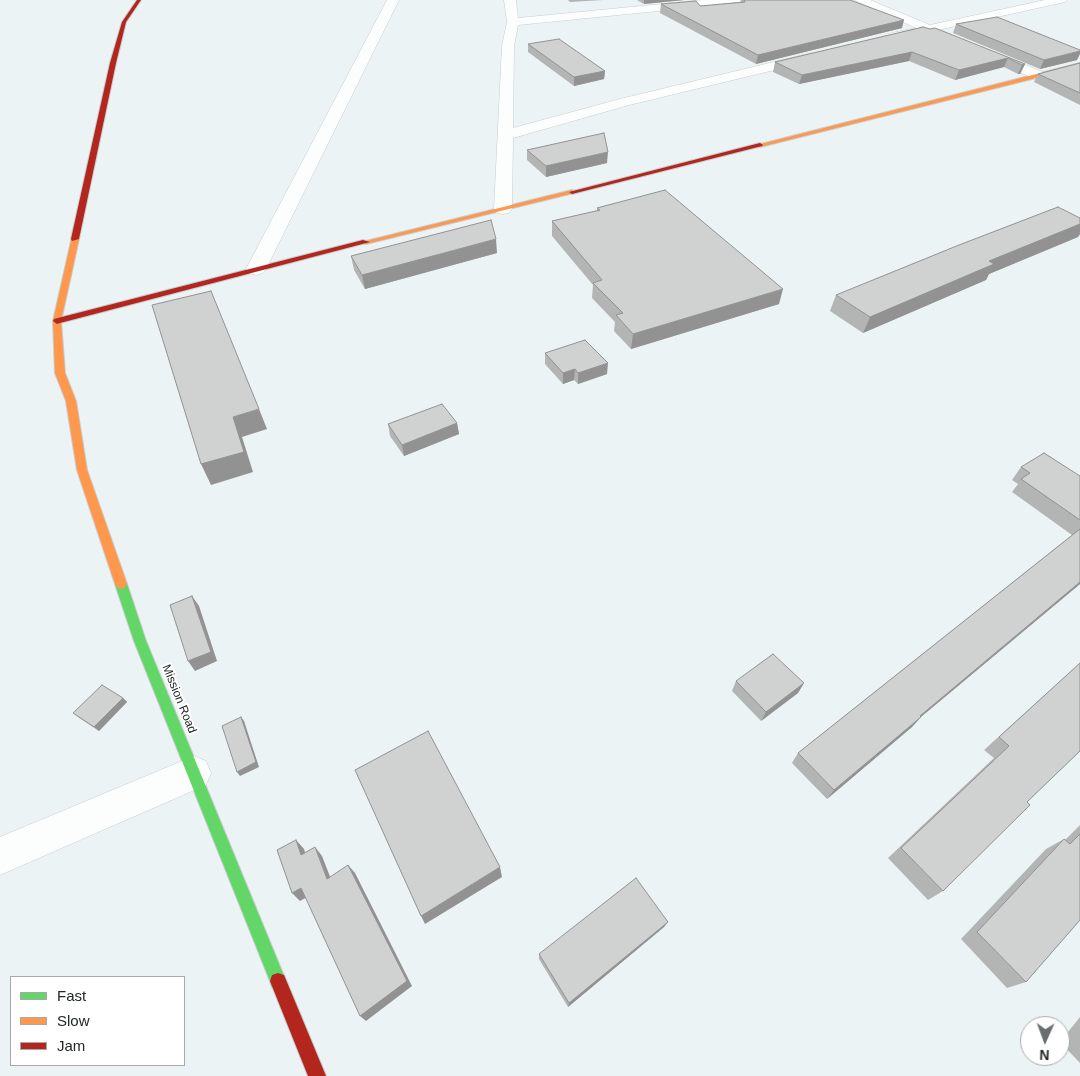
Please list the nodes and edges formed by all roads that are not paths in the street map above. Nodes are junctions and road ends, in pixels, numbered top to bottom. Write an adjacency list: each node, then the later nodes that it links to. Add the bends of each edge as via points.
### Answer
1 (139, 0): 18 (street, Mission Road, via 124,22 113,63)
2 (393, 0): 17 (street)
3 (510, 0): 7 (street)
4 (738, 0): 7 (street)
5 (860, 0): 8 (street)
6 (1061, 0): 8 (street)
7 (513, 22): 15 (street, via 508,46)
8 (927, 28): 9 (street); 10 (street)
9 (953, 39)
10 (879, 40)
11 (978, 50): 14 (street)
12 (823, 54): 15 (street, via 625,102)
13 (1080, 65): 14 (street)
14 (1038, 75): 16 (street)
15 (505, 136): 16 (street)
16 (504, 209): 17 (street)
17 (256, 269): 18 (street)
18 (58, 320): 19 (street, Mission Road, via 60,373 71,401 82,470 140,641)
19 (194, 773): 20 (street); 21 (street, Mission Road)
20 (0, 856)
21 (317, 1076)

